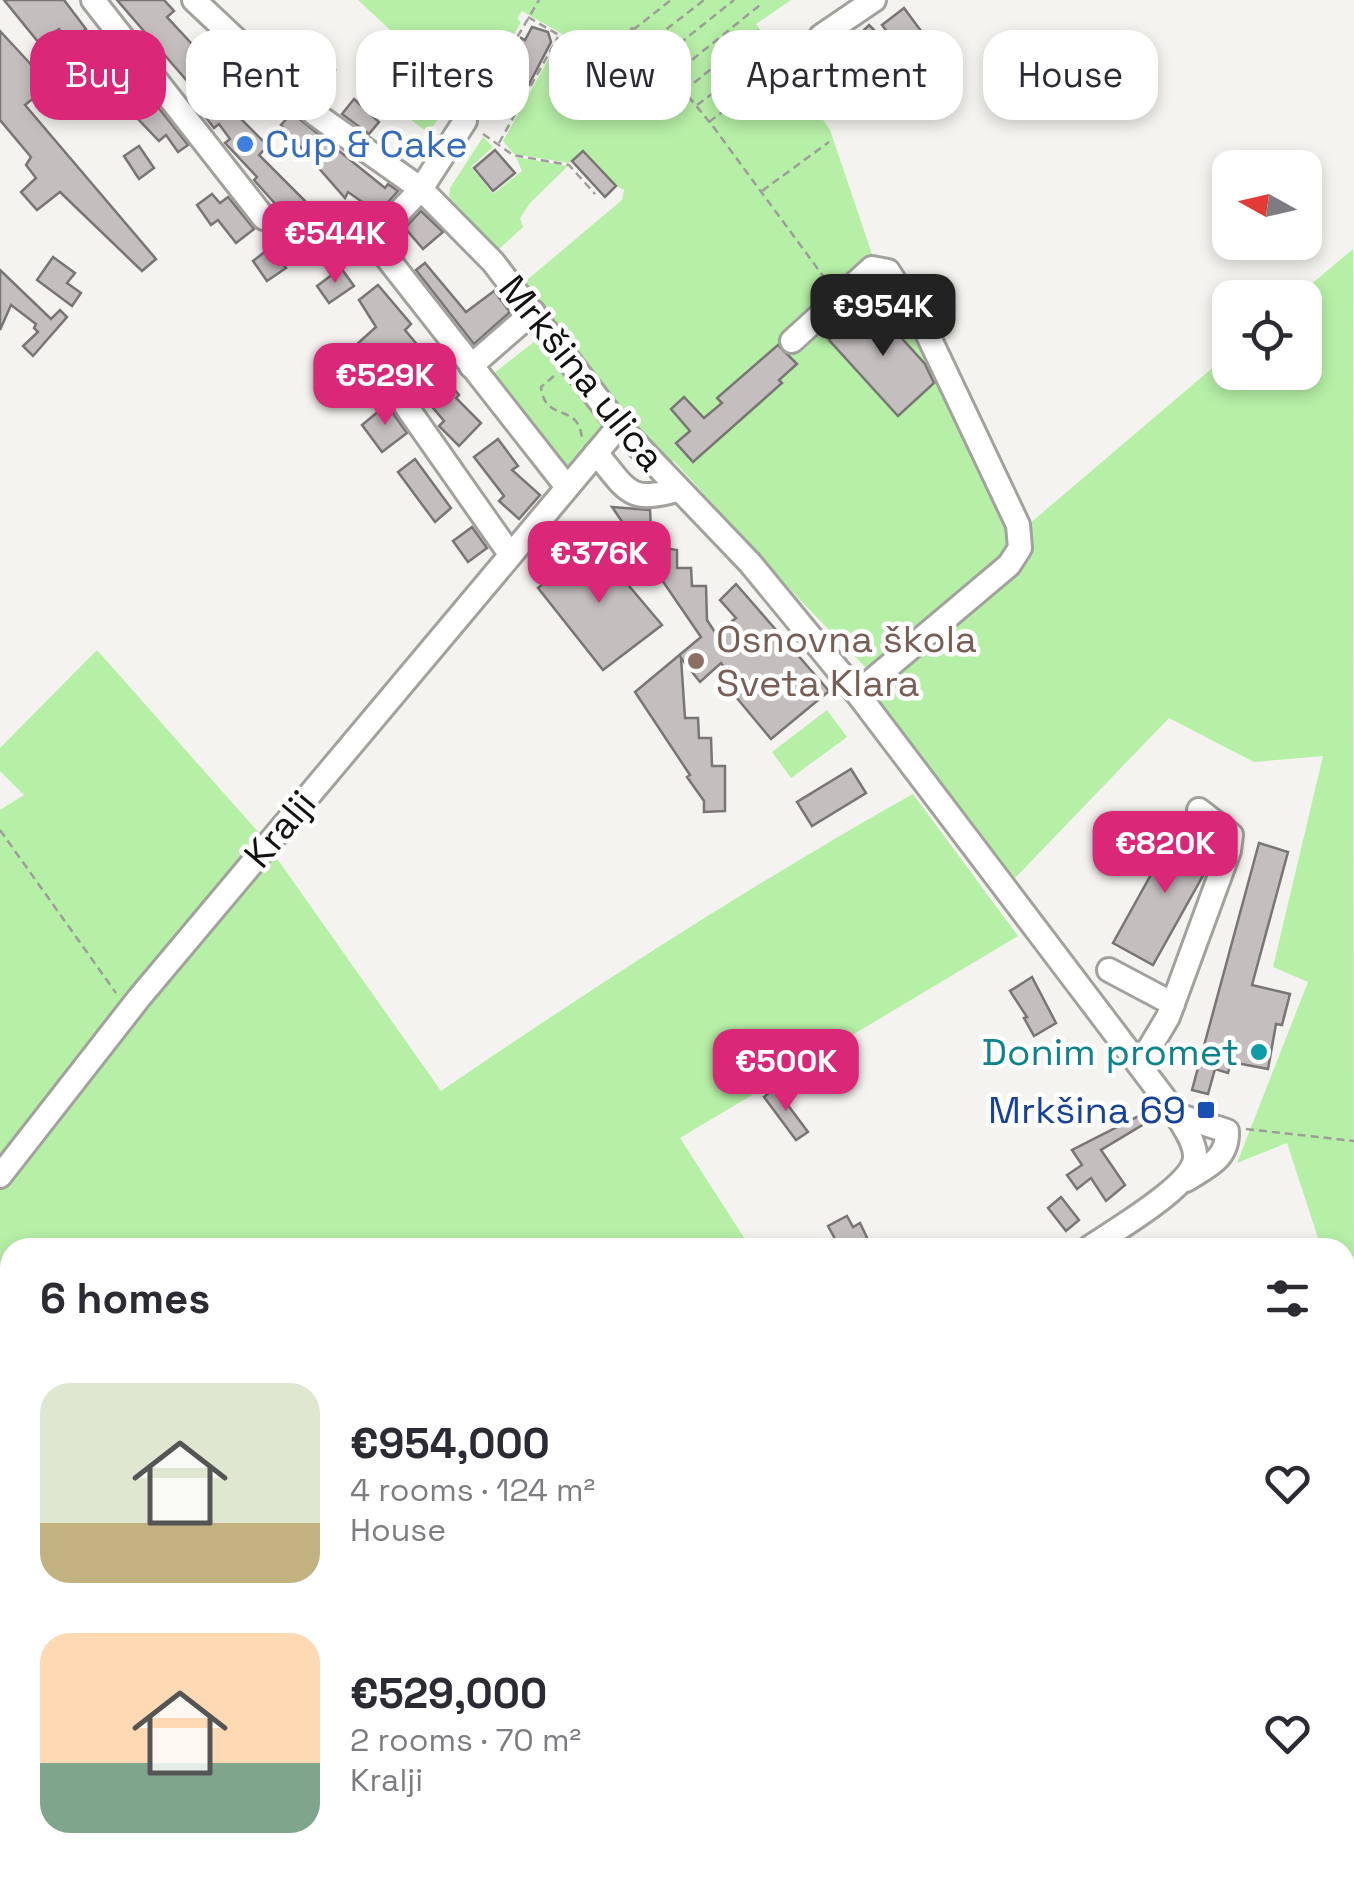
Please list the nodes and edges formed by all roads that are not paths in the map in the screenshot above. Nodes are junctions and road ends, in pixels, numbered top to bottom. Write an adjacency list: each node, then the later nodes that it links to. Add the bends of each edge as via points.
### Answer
1 (93, 0): 7 (street)
2 (194, 0): 6 (street, Mrkšina ulica, via 315,114)
3 (874, 0): 4 (street)
4 (830, 30)
5 (464, 123): 6 (street)
6 (422, 189): 8 (street, Mrkšina ulica, via 473,238); 10 (street, via 372,240)
7 (264, 218)
8 (532, 312): 10 (street); 12 (street, Mrkšina ulica)
9 (792, 341): 17 (street, via 872,268 888,271 934,348 1018,525 1020,548 1009,565)
10 (470, 366): 14 (street)
11 (406, 406): 16 (street)
12 (619, 426): 13 (street, Kralji); 15 (street, Mrkšina ulica)
13 (593, 456): 14 (street, Kralji); 15 (street, via 637,496)
14 (567, 487): 16 (street, Kralji)
15 (677, 490): 17 (street, Mrkšina ulica, via 750,563)
16 (510, 554): 23 (street, Kralji, via 129,1010)
17 (857, 692): 21 (street, Mrkšina ulica)
18 (1199, 810): 20 (street, via 1231,836 1229,851)
19 (1109, 970): 20 (street)
20 (1173, 1004): 21 (street)
21 (1140, 1064): 22 (street, Mrkšina ulica)
22 (1178, 1115): 24 (street, Mrkšina ulica, via 1195,1162); 24 (street, via 1227,1131 1227,1144 1222,1158)
23 (0, 1176)
24 (1175, 1188): 25 (street)
25 (1118, 1238)

